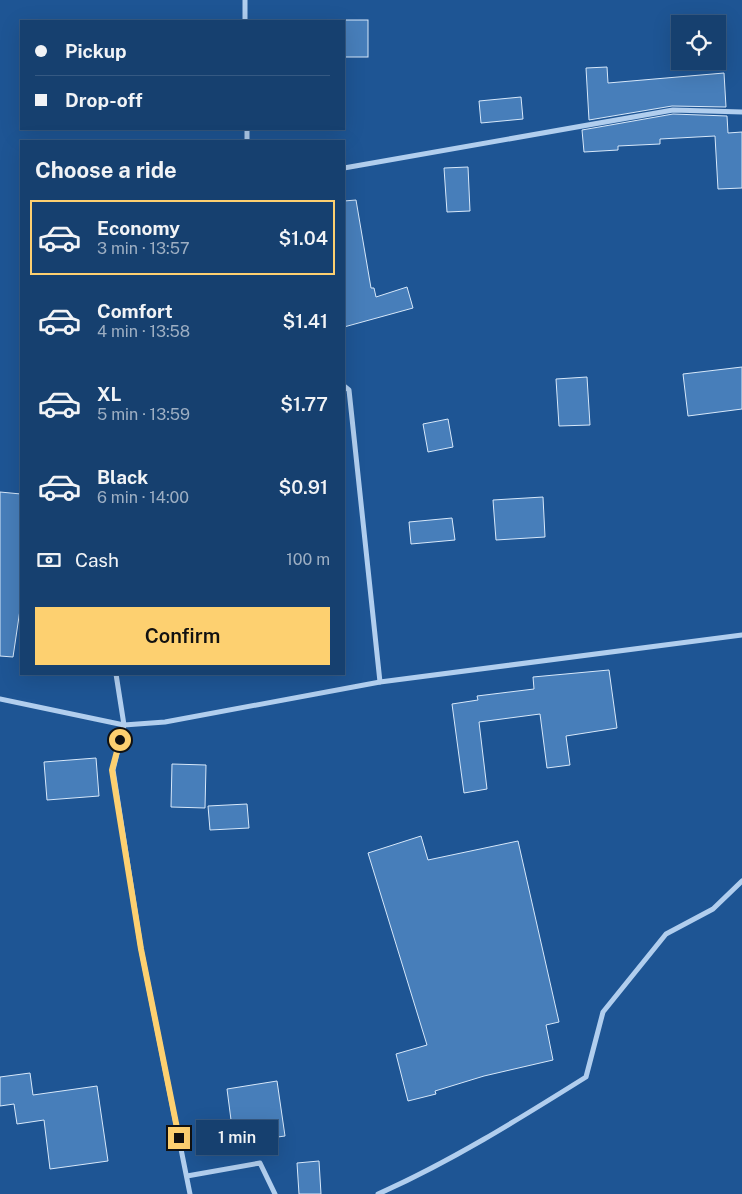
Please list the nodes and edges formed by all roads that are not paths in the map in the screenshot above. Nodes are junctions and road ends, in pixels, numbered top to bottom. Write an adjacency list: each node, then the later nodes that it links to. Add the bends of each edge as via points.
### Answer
1 (245, 0): 2 (street)
2 (245, 20)
3 (742, 112): 4 (street, via 673,110)
4 (345, 168)
5 (345, 387): 8 (street, via 349,390)
6 (742, 635): 8 (street)
7 (116, 675): 10 (street)
8 (380, 682): 10 (street, via 165,722)
9 (0, 699): 10 (street)
10 (124, 726): 12 (street, via 112,770 141,949)
11 (742, 881): 15 (street, via 713,909 666,934 608,1005 603,1012 586,1078 409,1180)
12 (187, 1176): 13 (street); 14 (street, via 260,1163)
13 (190, 1194)
14 (275, 1194)
15 (378, 1194)

